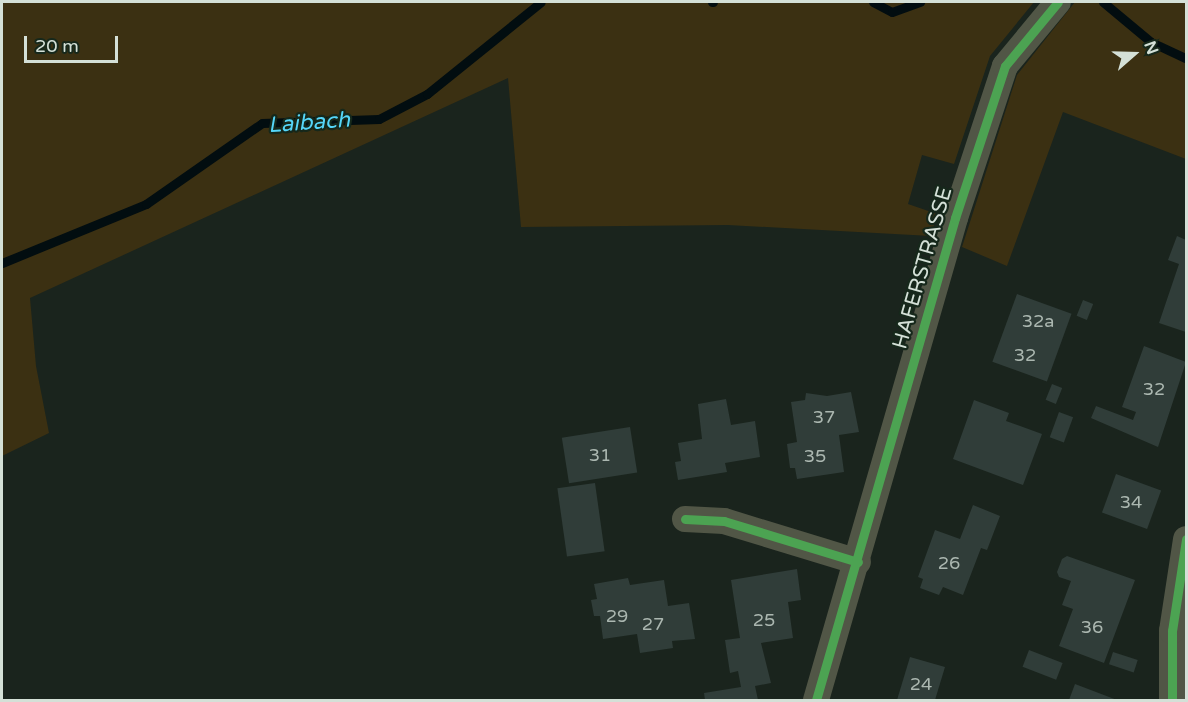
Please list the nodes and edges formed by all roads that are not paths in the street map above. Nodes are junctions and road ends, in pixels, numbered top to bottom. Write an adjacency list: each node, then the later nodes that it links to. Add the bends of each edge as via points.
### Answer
1 (1058, 2): 4 (street, HAFERSTRASSE, via 1005,66 955,218)
2 (685, 519): 4 (street, via 724,520)
3 (1186, 539): 6 (street, via 1172,632)
4 (858, 562): 5 (street, HAFERSTRASSE)
5 (816, 700)
6 (1172, 700)

